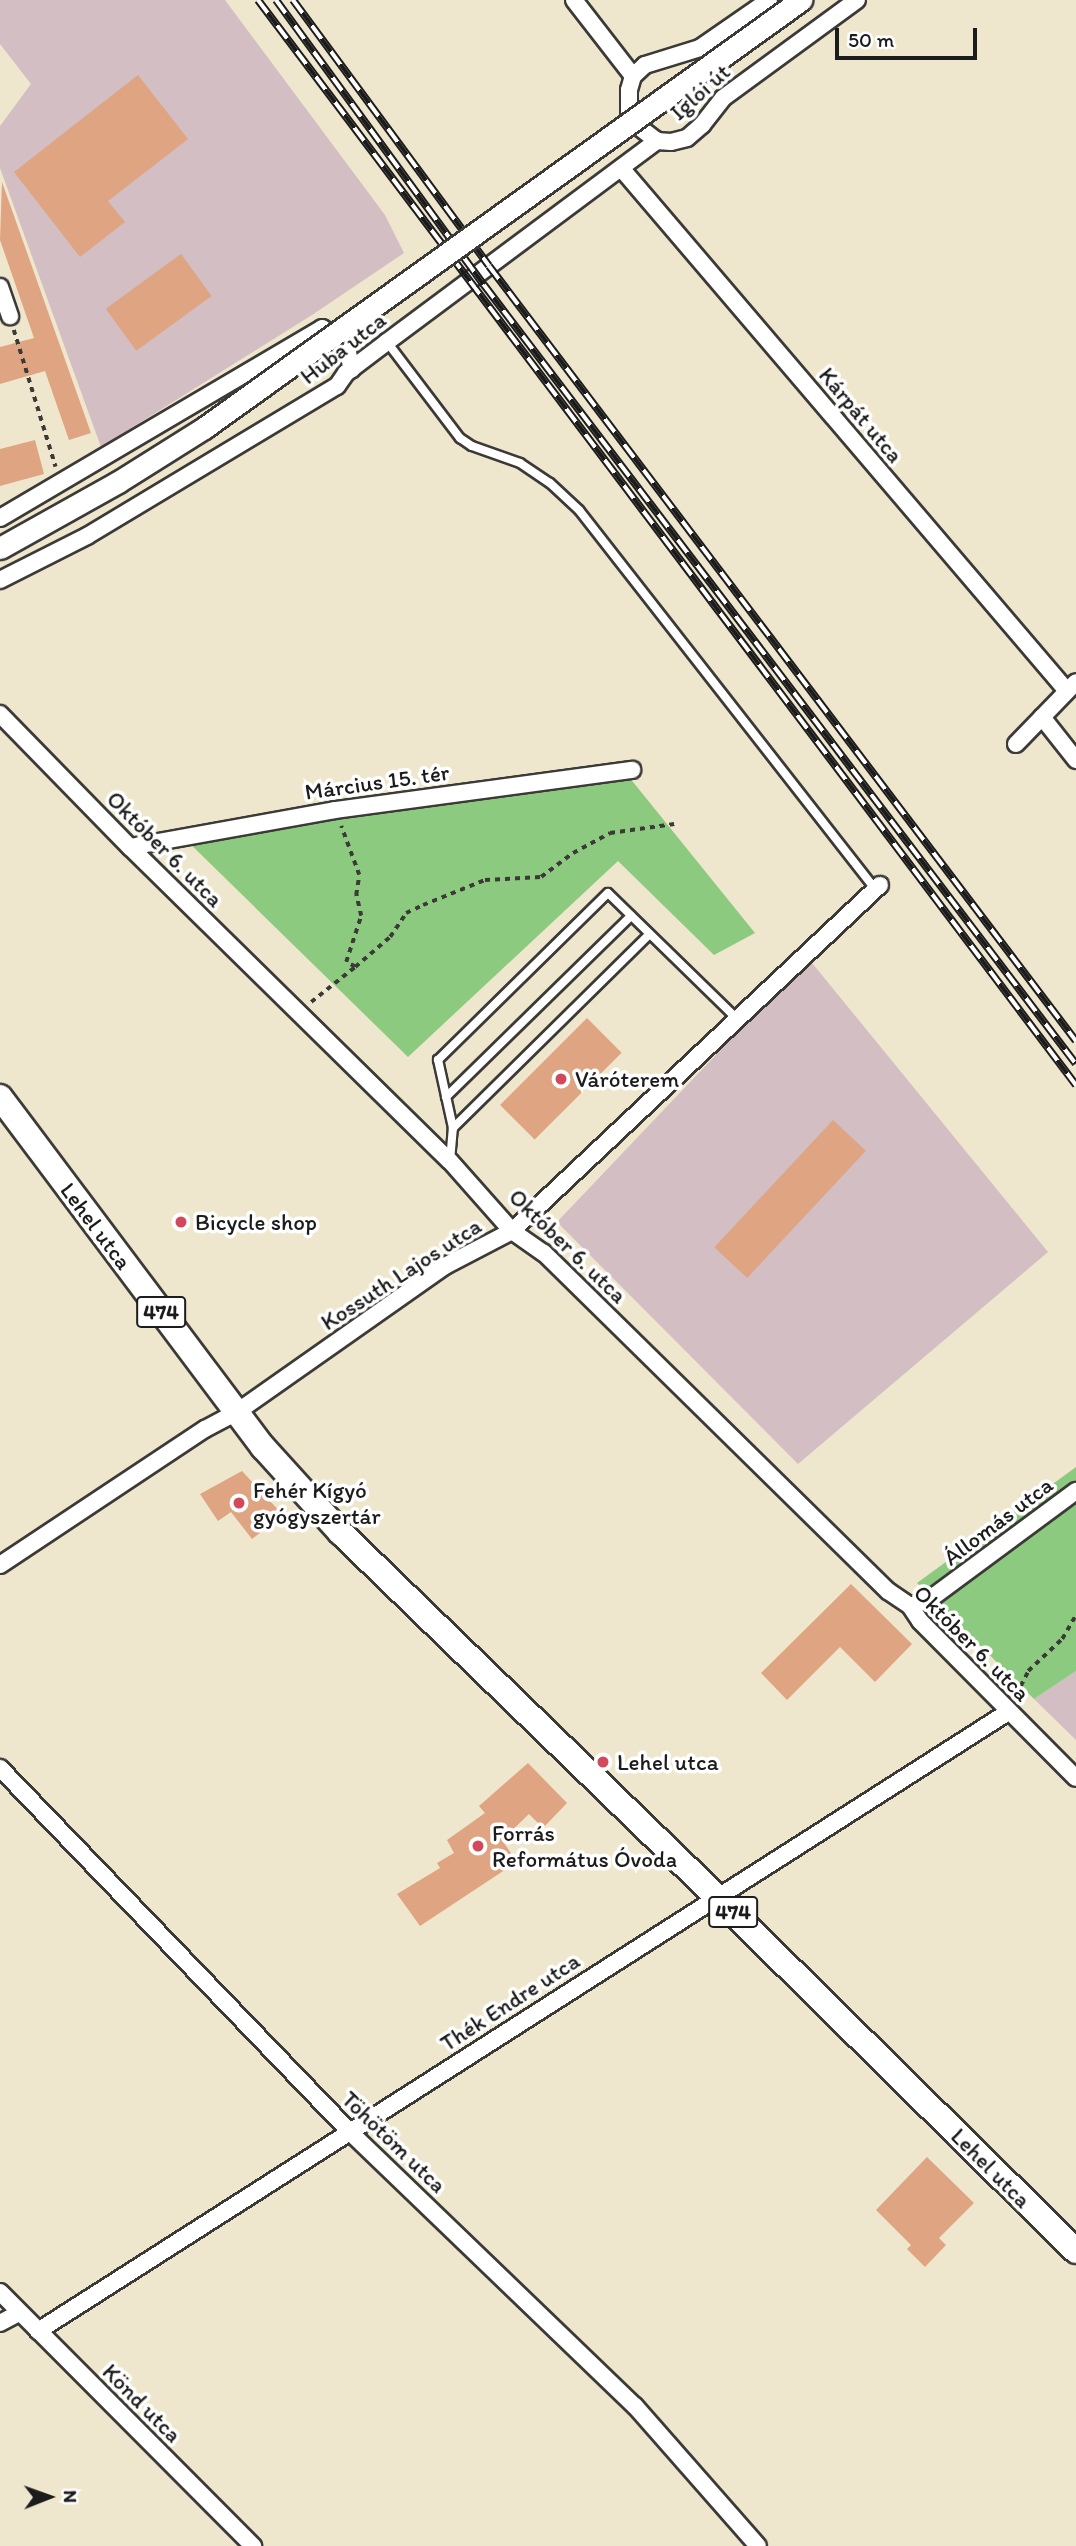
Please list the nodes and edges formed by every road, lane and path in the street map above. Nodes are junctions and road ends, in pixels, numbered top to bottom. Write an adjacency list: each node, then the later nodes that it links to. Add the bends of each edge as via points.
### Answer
1 (574, 0): 5 (street)
2 (769, 0): 5 (street, Iglói út, via 701,48 645,65)
3 (801, 0): 14 (main road, bridge, via 204,428)
4 (857, 0): 6 (street, Iglói út, via 723,98 687,138)
5 (633, 76): 6 (street, Iglói út, via 629,111 639,127)
6 (657, 141): 7 (street, Huba utca)
7 (621, 168): 10 (street, Huba utca); 16 (street, Kárpát utca)
8 (0, 286): 9 (street)
9 (10, 316): 12 (path)
10 (387, 342): 11 (street, Huba utca); 25 (lane, via 460,438 520,463 579,510)
11 (349, 371): 13 (street, Huba utca, via 346,344 322,328); 15 (street, Huba utca, via 337,386 111,522)
12 (60, 479)
13 (0, 518)
14 (0, 548)
15 (0, 580)
16 (1071, 687): 18 (street)
17 (0, 714): 24 (street, Október 6. utca)
18 (1042, 717): 19 (street); 20 (street)
19 (1016, 744)
20 (1076, 760)
21 (632, 770): 22 (street, Március 15. tér)
22 (335, 810): 24 (street, Március 15. tér); 28 (path, via 359,875 356,895 361,916 346,962)
23 (674, 824): 28 (path, via 610,833 541,877 485,880 423,905 406,913 390,937)
24 (130, 847): 29 (street, Október 6. utca)
25 (877, 887): 30 (street, Kossuth Lajos utca)
26 (631, 916): 27 (lane); 32 (lane); 32 (lane, via 608,893 485,1013 438,1060)
27 (650, 934): 30 (lane); 33 (lane)
28 (355, 967): 29 (path)
29 (299, 1013): 34 (street, Október 6. utca)
30 (737, 1019): 35 (street, Kossuth Lajos utca)
31 (0, 1097): 36 (main road, Lehel utca / 474)
32 (446, 1097): 33 (lane)
33 (453, 1128): 34 (lane)
34 (450, 1161): 35 (street, Október 6. utca)
35 (512, 1231): 36 (street, Kossuth Lajos utca, via 445,1266); 39 (street, Október 6. utca, via 544,1253 872,1576)
36 (237, 1412): 38 (street, Kossuth Lajos utca); 44 (main road, Lehel utca / 474, via 341,1533)
37 (1076, 1491): 39 (street, Állomás utca, via 930,1599)
38 (0, 1565)
39 (911, 1606): 41 (street, Október 6. utca)
40 (1076, 1615): 41 (path, via 1062,1639 1028,1671)
41 (1008, 1712): 43 (street, Október 6. utca); 44 (street, Thék Endre utca)
42 (0, 1768): 45 (street, Töhötöm utca)
43 (1076, 1778)
44 (717, 1897): 45 (street, Thék Endre utca); 46 (main road, Lehel utca / 474)
45 (350, 2132): 50 (street, Thék Endre utca); 52 (street, Töhötöm utca, via 635,2406)
46 (1076, 2251)
47 (0, 2292): 48 (street, Könd utca)
48 (19, 2312): 49 (street); 50 (street, Könd utca)
49 (0, 2323)
50 (38, 2331): 51 (street, Könd utca)
51 (253, 2546)
52 (758, 2546)

